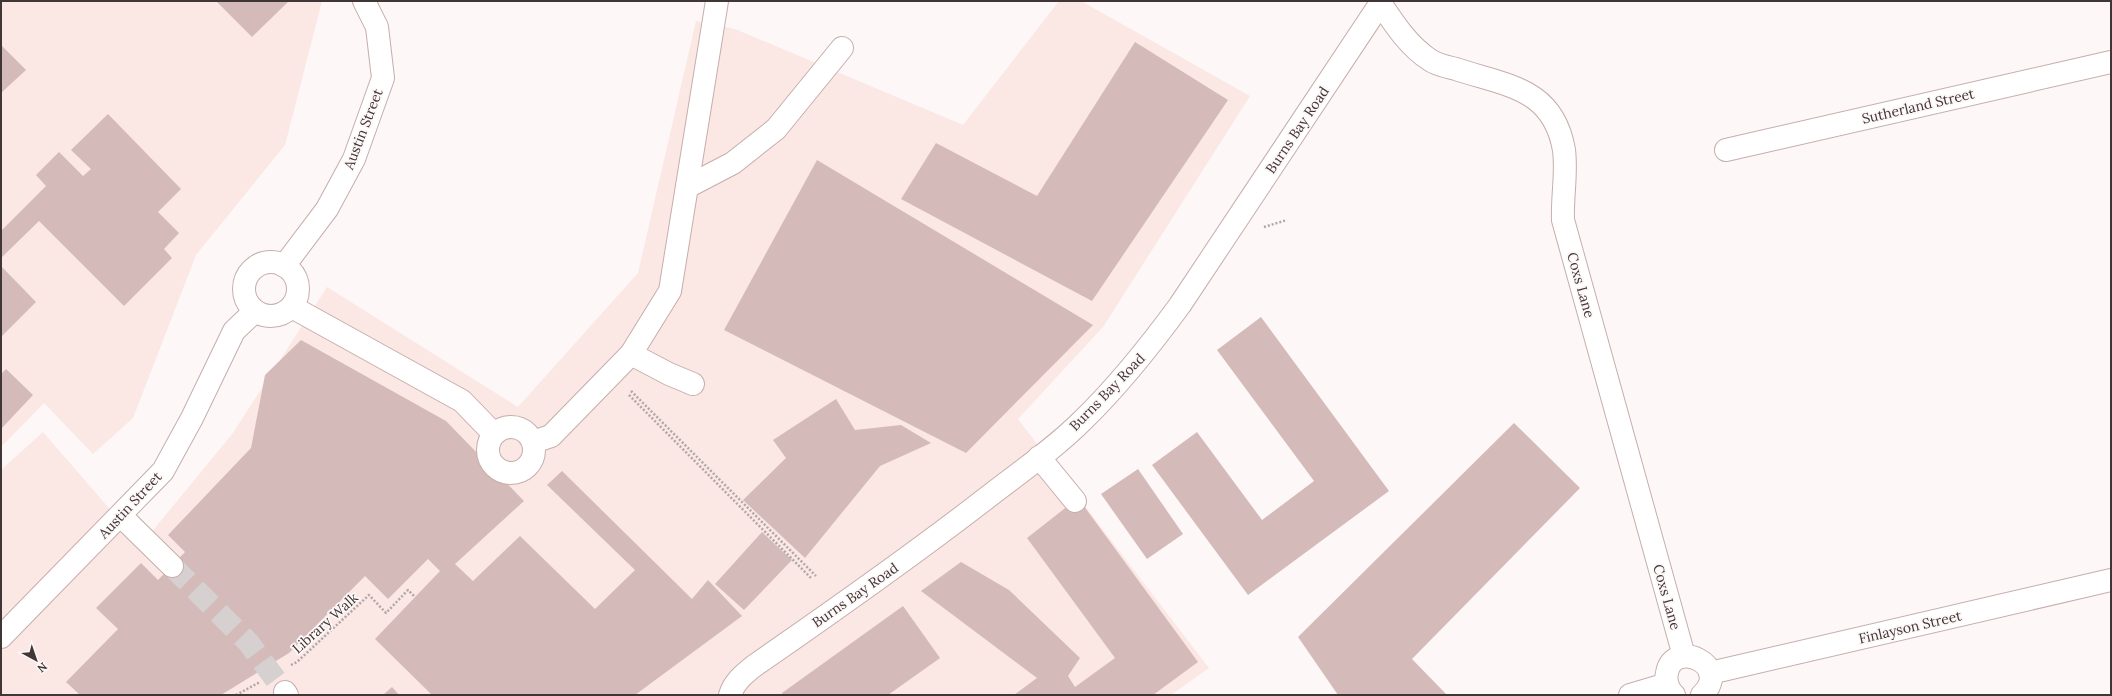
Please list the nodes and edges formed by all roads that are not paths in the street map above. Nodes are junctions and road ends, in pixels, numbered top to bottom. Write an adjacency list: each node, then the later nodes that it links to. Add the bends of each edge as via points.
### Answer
1 (364, 1): 8 (street, Austin Street, via 377,27 383,78 354,158 326,209)
2 (717, 1): 7 (street)
3 (1380, 2): 15 (street, Burns Bay Road, via 1184,299 1146,352 1082,421); 21 (street, Coxs Lane, via 1407,41 1432,61 1517,88 1532,96 1553,118 1564,151 1563,220)
4 (842, 48): 7 (street, via 776,129 733,163)
5 (2111, 62): 6 (street, Sutherland Street)
6 (1726, 150)
7 (687, 187): 11 (street, via 670,291)
8 (284, 266): 9 (street, via 291,270 298,284 296,300); 10 (street, via 268,262 251,270 246,278 244,296)
9 (292, 307): 10 (street, via 279,316 271,317); 13 (street, via 462,401)
10 (255, 312): 17 (street, Austin Street, via 234,331 163,471)
11 (631, 354): 12 (street); 14 (street, via 551,436)
12 (693, 384)
13 (494, 434): 14 (street, via 506,427 520,428); 14 (street, via 487,449 493,466 510,474 527,468 535,451)
14 (533, 442)
15 (1039, 457): 16 (street); 24 (street, Burns Bay Road, via 865,589 754,666 741,677)
16 (1075, 501)
17 (121, 516): 18 (street); 20 (street, Austin Street)
18 (172, 566)
19 (2111, 580): 22 (street, Finlayson Street)
20 (1, 637)
21 (1684, 656): 22 (street, via 1703,661); 23 (street, via 1677,659 1668,670)
22 (1710, 673): 26 (street, via 1709,685)
23 (1671, 689): 25 (street)
24 (731, 692)
25 (1630, 695)
26 (1702, 695)

